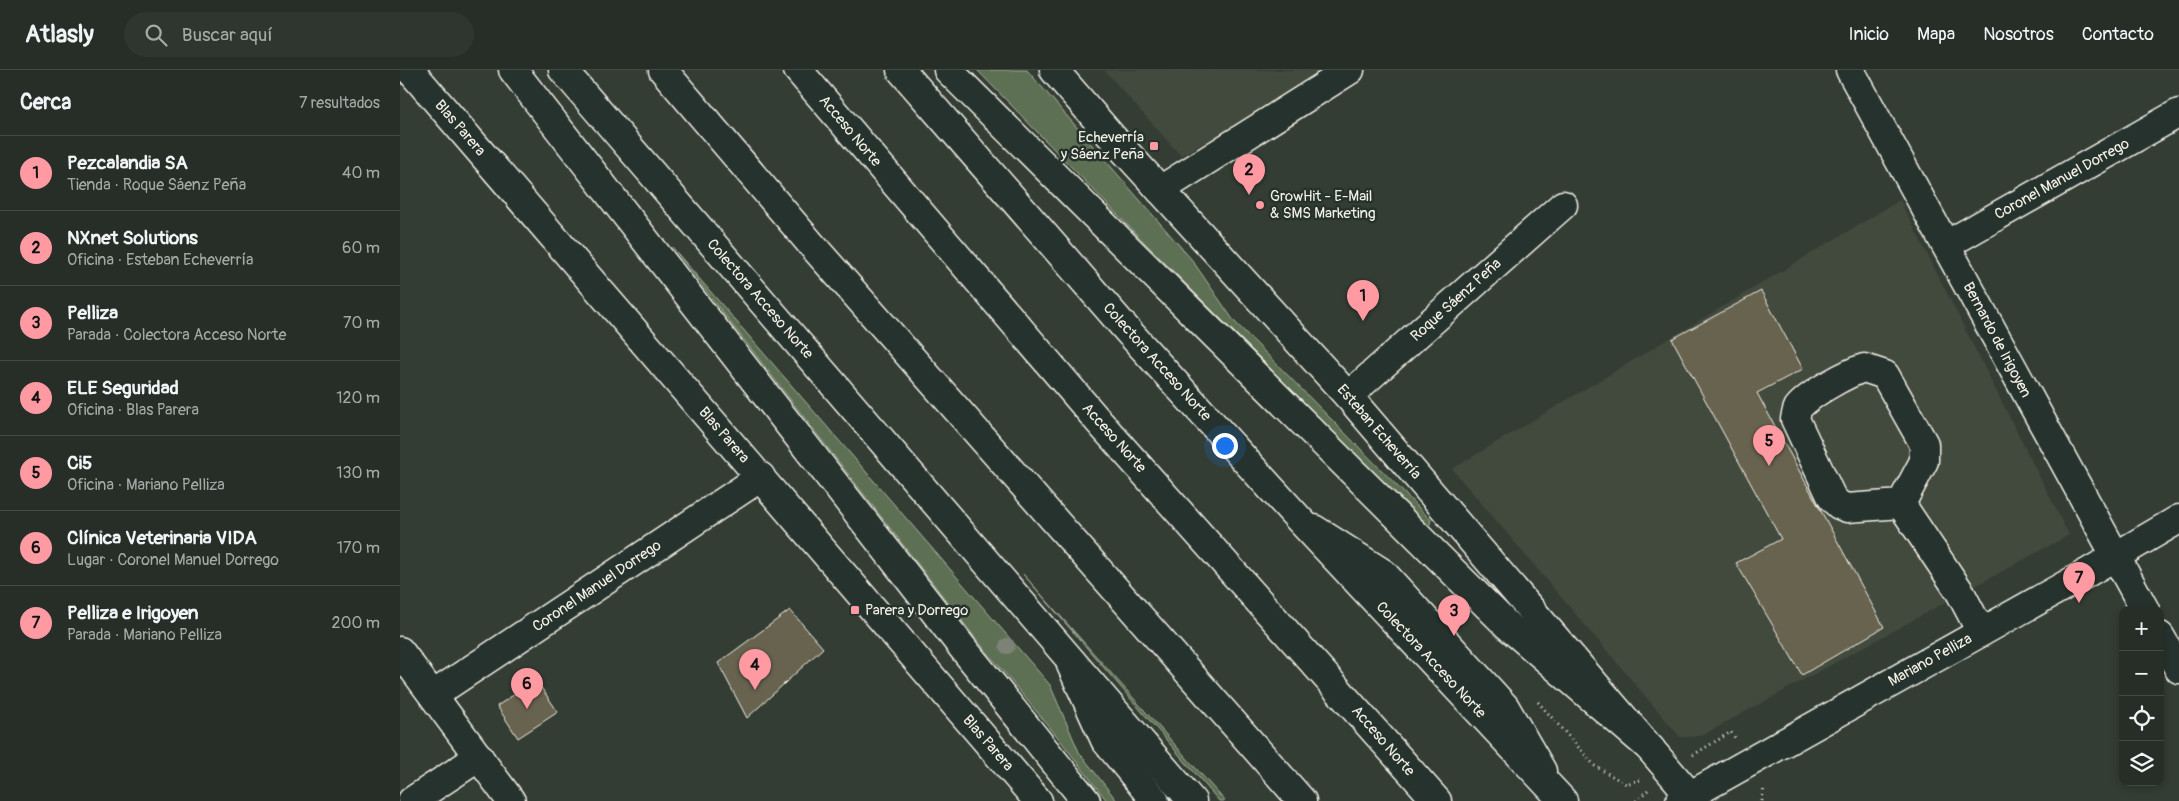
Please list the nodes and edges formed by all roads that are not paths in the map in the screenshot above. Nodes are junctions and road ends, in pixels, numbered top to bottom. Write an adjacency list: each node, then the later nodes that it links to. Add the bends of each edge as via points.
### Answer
1 (410, 70): 16 (main road, Blas Parera)
2 (513, 70): 34 (main road, via 962,647)
3 (563, 70): 24 (main road, Colectora Acceso Norte)
4 (663, 70): 37 (main road, via 811,244)
5 (798, 70): 38 (main road, Acceso Norte, via 1100,423)
6 (901, 70): 29 (main road, Colectora Acceso Norte, via 1128,330 1298,518)
7 (948, 70): 27 (main road, via 1508,626)
8 (1054, 70): 12 (main road, Esteban Echeverría)
9 (1350, 70): 12 (main road)
10 (1850, 70): 14 (main road, Bernardo de Irigoyen)
11 (2179, 113): 14 (main road, Coronel Manuel Dorrego)
12 (1160, 190): 15 (main road, Esteban Echeverría)
13 (1563, 205): 15 (main road, Roque Sáenz Peña)
14 (1946, 245): 19 (main road, Bernardo de Irigoyen)
15 (1348, 396): 27 (main road, Esteban Echeverría)
16 (761, 477): 26 (main road, Coronel Manuel Dorrego); 33 (main road, Blas Parera)
17 (1901, 504): 17 (main road, via 1924,461 1924,444 1885,375 1864,368 1849,373 1804,403 1796,410 1796,419 1832,498 1839,505 1847,508); 21 (main road, via 1960,592)
18 (2179, 519): 19 (main road, Mariano Pelliza)
19 (2114, 557): 20 (main road, Bernardo de Irigoyen); 21 (main road, Mariano Pelliza)
20 (2143, 606)
21 (1981, 632): 30 (main road, Mariano Pelliza)
22 (2164, 643): 25 (main road)
23 (400, 650): 26 (main road)
24 (1066, 655): 35 (main road, via 1105,740); 36 (main road, Colectora Acceso Norte)
25 (2179, 669)
26 (434, 695): 28 (main road)
27 (1651, 749): 30 (main road, Esteban Echeverría)
28 (479, 757): 31 (main road); 32 (main road)
29 (1559, 797)
30 (1689, 799)
31 (412, 801)
32 (511, 801)
33 (1038, 801)
34 (1086, 801)
35 (1155, 801)
36 (1192, 801)
37 (1302, 801)
38 (1437, 801)

